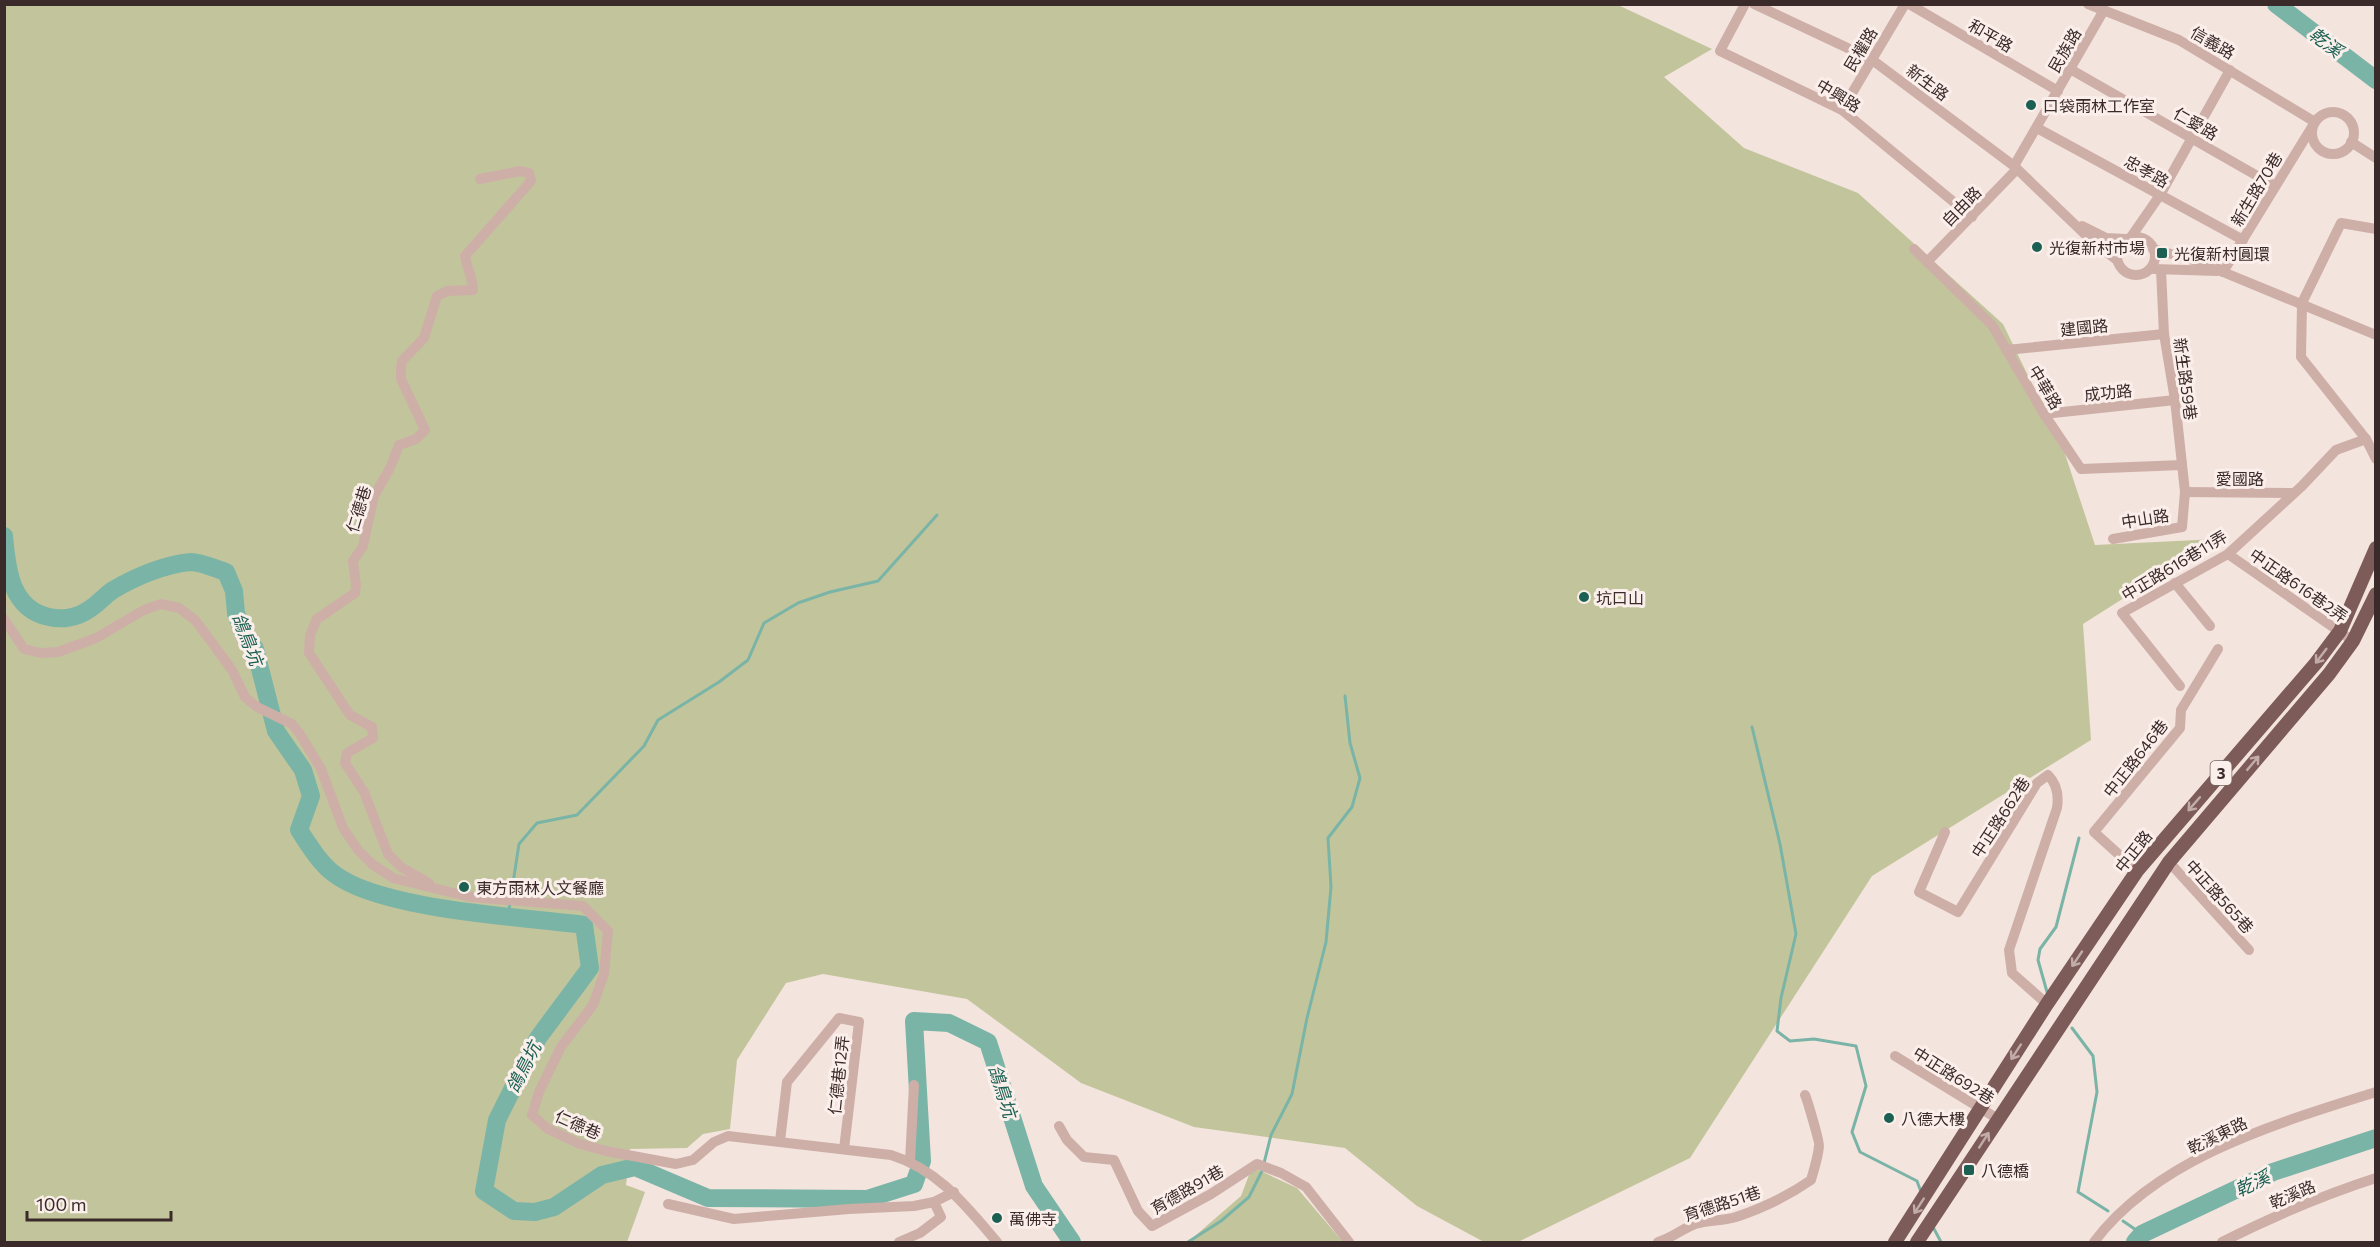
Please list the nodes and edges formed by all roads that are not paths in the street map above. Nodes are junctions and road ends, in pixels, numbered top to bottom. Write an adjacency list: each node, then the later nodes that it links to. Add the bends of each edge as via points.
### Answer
1 (1745, 4): 11 (street, 中興路, via 1720,51)
2 (1754, 4): 7 (street, 新生路)
3 (1905, 4): 7 (street, 民權路)
4 (1910, 4): 10 (street, 和平路)
5 (2088, 4): 6 (street, 信義路)
6 (2104, 10): 8 (street, 民族路); 9 (street, 信義路, via 2179,40)
7 (1871, 59): 11 (street, 民權路); 17 (street, 新生路)
8 (2070, 69): 10 (street, 民族路); 14 (street, 仁愛路)
9 (2230, 70): 12 (street, 信義路); 14 (street)
10 (2058, 91): 13 (street, 民族路)
11 (1842, 110): 22 (street, 中興路)
12 (2315, 122): 15 (street, via 2326,114 2346,117 2353,128); 15 (street, via 2313,141 2322,151 2342,152); 19 (street, 新生路70巷)
13 (2037, 128): 17 (street, 民族路); 20 (street, 忠孝路)
14 (2192, 138): 19 (street, 仁愛路); 20 (street)
15 (2351, 142): 16 (street)
16 (2376, 158)
17 (2015, 168): 21 (street, 新生路); 22 (street, 自由路)
18 (480, 179): 58 (street, 仁德巷, via 520,171 530,173 531,180 465,256 473,290 447,291 436,296 424,338 402,362 401,379 425,430 416,439 399,445 374,496 363,546 353,561 355,593 317,619 309,644 309,653 350,715 372,727 373,738 347,753 345,763 364,792 388,854 401,867)
19 (2275, 186): 25 (street, 新生路70巷)
20 (2160, 195): 24 (street); 25 (street, 忠孝路)
21 (2064, 214): 24 (street, 新生路, via 2099,236); 28 (street, 新生路)
22 (1972, 217): 29 (street, 自由路)
23 (2376, 229): 32 (street, via 2341,223)
24 (2129, 238): 27 (street, 新生路, via 2143,238); 28 (street, via 2118,248)
25 (2243, 240): 31 (street, 新生路70巷)
26 (1914, 249): 29 (street, 中華路)
27 (2153, 249): 30 (street); 31 (street, 新生路)
28 (2116, 260): 30 (street, 新生路, via 2127,274)
29 (1927, 262): 35 (street, 中華路, via 1992,325)
30 (2155, 270): 31 (street, 新生路); 33 (street, 新生路59巷)
31 (2223, 272): 32 (street, 新生路)
32 (2302, 304): 34 (street, 新生路); 38 (street, via 2301,357)
33 (2164, 334): 35 (street, 建國路); 36 (street, 新生路59巷)
34 (2376, 335)
35 (2006, 350): 37 (street, 中華路)
36 (2175, 400): 37 (street, 成功路); 40 (street, 新生路59巷)
37 (2044, 414): 40 (street, 中華路, via 2081,469)
38 (2366, 439): 39 (street); 42 (street, 中正路616巷11弄, via 2336,450)
39 (2376, 459)
40 (2182, 465): 41 (street, 新生路59巷)
41 (2185, 492): 42 (street, 愛國路); 43 (street, 中山路, via 2182,527)
42 (2294, 493): 45 (street, 中正路616巷11弄)
43 (2113, 539)
44 (2376, 548): 46 (main road, 中正路 / 3)
45 (2228, 554): 47 (street, 中正路616巷11弄); 51 (street, 中正路616巷2弄)
46 (2362, 579): 48 (street); 51 (main road, 中正路 / 3)
47 (2175, 583): 50 (street); 54 (street, 中正路616巷11弄, via 2122,613)
48 (2375, 599): 52 (main road, 3)
49 (4, 619): 58 (street, 仁德巷, via 24,649 58,652 96,638 144,610 161,604 178,608 200,626 232,670 245,697 292,724 300,734 321,769 343,828 358,850 393,878)
50 (2210, 626)
51 (2340, 631): 52 (street, 中正路616巷2弄); 57 (main road, 中正路 / 3, one-way to 57)
52 (2353, 640): 56 (main road, 3, one-way to 52, via 2329,674)
53 (2218, 649): 57 (street, 中正路646巷, via 2181,710 2180,728 2094,832)
54 (2180, 686)
55 (1945, 832): 62 (street, 中正路662巷, via 1919,892 1958,912 2037,783 2049,775 2055,782 2057,808 2009,950 2012,973)
56 (2169, 862): 60 (main road, 3); 61 (street, 中正路565巷)
57 (2137, 871): 59 (main road, 中正路 / 3)
58 (446, 891): 70 (street, 仁德巷, via 470,897 583,906 608,931 604,975 593,1005 561,1047 532,1115 548,1129 606,1152 676,1164 693,1160 728,1136)
59 (2119, 896): 60 (main road); 62 (main road, 中正路 / 3, one-way to 62)
60 (2139, 907): 68 (main road, 3)
61 (2248, 950)
62 (2048, 1004): 67 (main road, 中正路 / 3, one-way to 67)
63 (1896, 1056): 67 (street, 中正路692巷)
64 (914, 1085): 72 (street)
65 (2376, 1092): 83 (street, 乾溪東路, via 2289,1119 2225,1146 2162,1180 2111,1220)
66 (1805, 1095): 80 (street, 育德路51巷, via 1820,1144 1811,1180 1767,1205 1735,1217 1696,1224)
67 (1980, 1108): 68 (street, 中正路692巷); 81 (main road, 中正路 / 3, one-way to 81)
68 (1998, 1119): 82 (main road, 3, one-way to 68)
69 (1059, 1126): 79 (street, 育德路91巷, via 1084,1157 1114,1160 1138,1211 1152,1226 1257,1164 1306,1187)
70 (780, 1141): 71 (street, 仁德巷); 71 (street, 仁德巷12弄, via 787,1082 839,1018 859,1022)
71 (844, 1149): 72 (street, 仁德巷, via 891,1155)
72 (913, 1163): 74 (street, 仁德巷)
73 (2376, 1178): 84 (street, 乾溪路, via 2344,1188)
74 (951, 1189): 75 (street); 78 (street, 仁德巷)
75 (934, 1202): 76 (street, via 734,1219); 77 (street, via 941,1217 920,1233)
76 (668, 1204)
77 (899, 1242)
78 (997, 1242)
79 (1349, 1242)
80 (1658, 1242)
81 (1895, 1242)
82 (1917, 1242)
83 (2094, 1242)
84 (2222, 1242)

